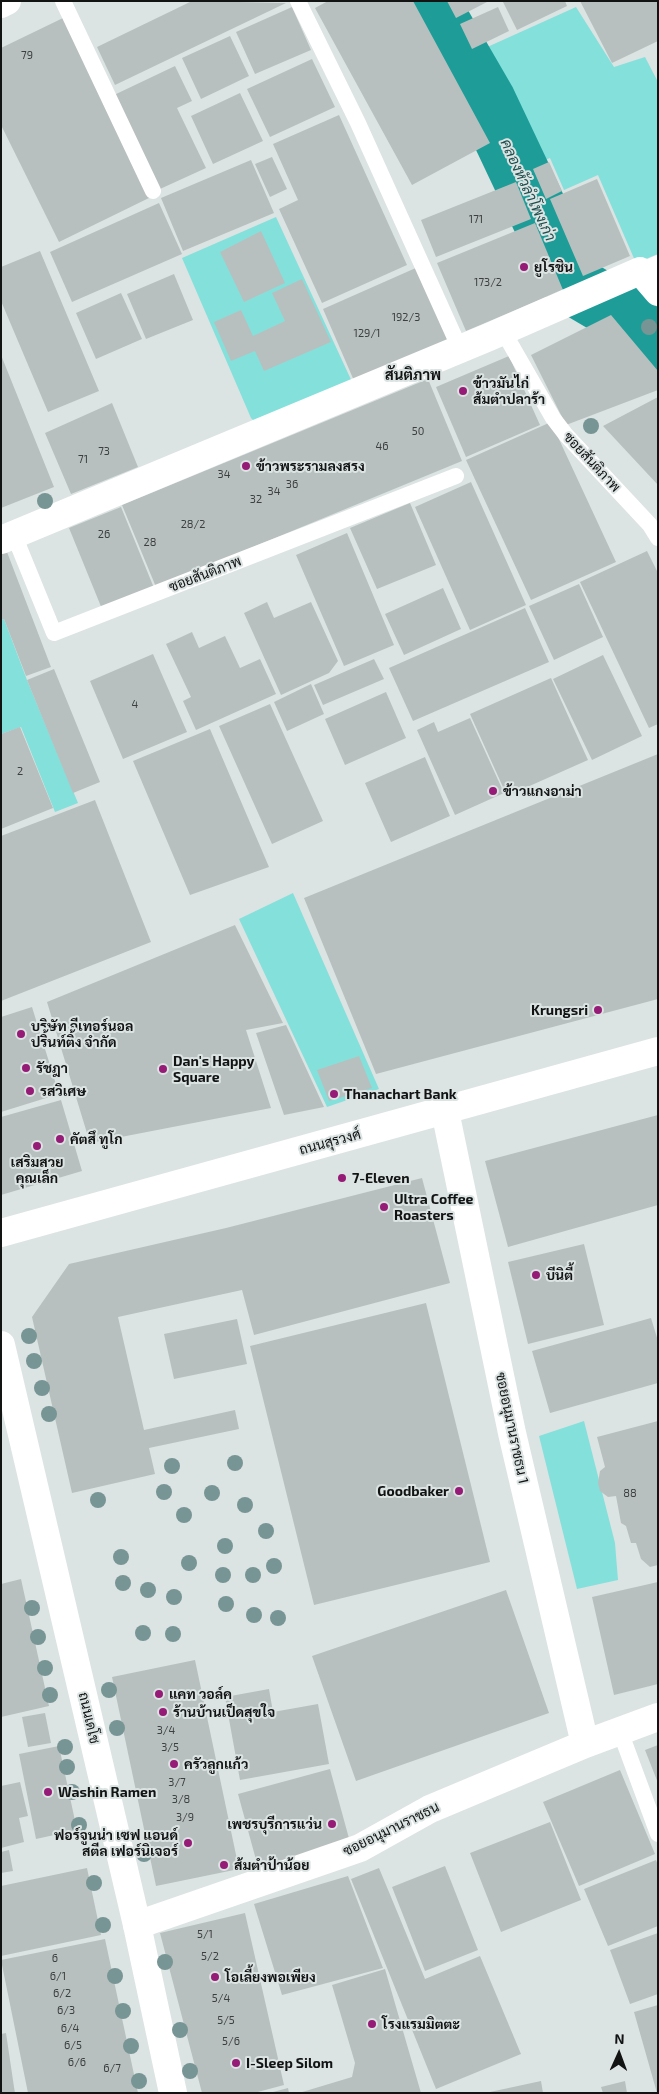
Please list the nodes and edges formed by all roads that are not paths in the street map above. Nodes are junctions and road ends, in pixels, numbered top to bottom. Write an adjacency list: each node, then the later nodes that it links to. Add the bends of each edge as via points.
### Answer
1 (7, 1): 4 (street)
2 (63, 1): 5 (lane)
3 (298, 1): 9 (lane, via 358,123)
4 (1, 4)
5 (153, 191)
6 (639, 271): 7 (street, ซอยสันติภาพ); 8 (street, ซอยสันติภาพ)
7 (658, 292)
8 (503, 331): 9 (street, ซอยสันติภาพ); 12 (lane, ซอยสันติภาพ, via 553,418 650,525)
9 (460, 349): 11 (street, ซอยสันติภาพ)
10 (456, 476): 11 (lane, ซอยสันติภาพ, via 54,633)
11 (7, 537)
12 (658, 538)
13 (658, 1051): 14 (street, ถนนสุรวงศ์)
14 (445, 1110): 15 (street, ถนนสุรวงศ์); 19 (street, ซอยอนุมานราชธน 1, via 512,1433)
15 (1, 1233)
16 (1, 1344): 21 (street, ถนนเดโช)
17 (658, 1717): 18 (street, ซอยอนุมานราชธน)
18 (620, 1731): 19 (street, ซอยอนุมานราชธน); 20 (lane)
19 (585, 1744): 21 (street, ซอยอนุมานราชธน, via 430,1809 360,1848)
20 (658, 1834)
21 (137, 1925): 22 (street, ถนนเดโช)
22 (173, 2093)

